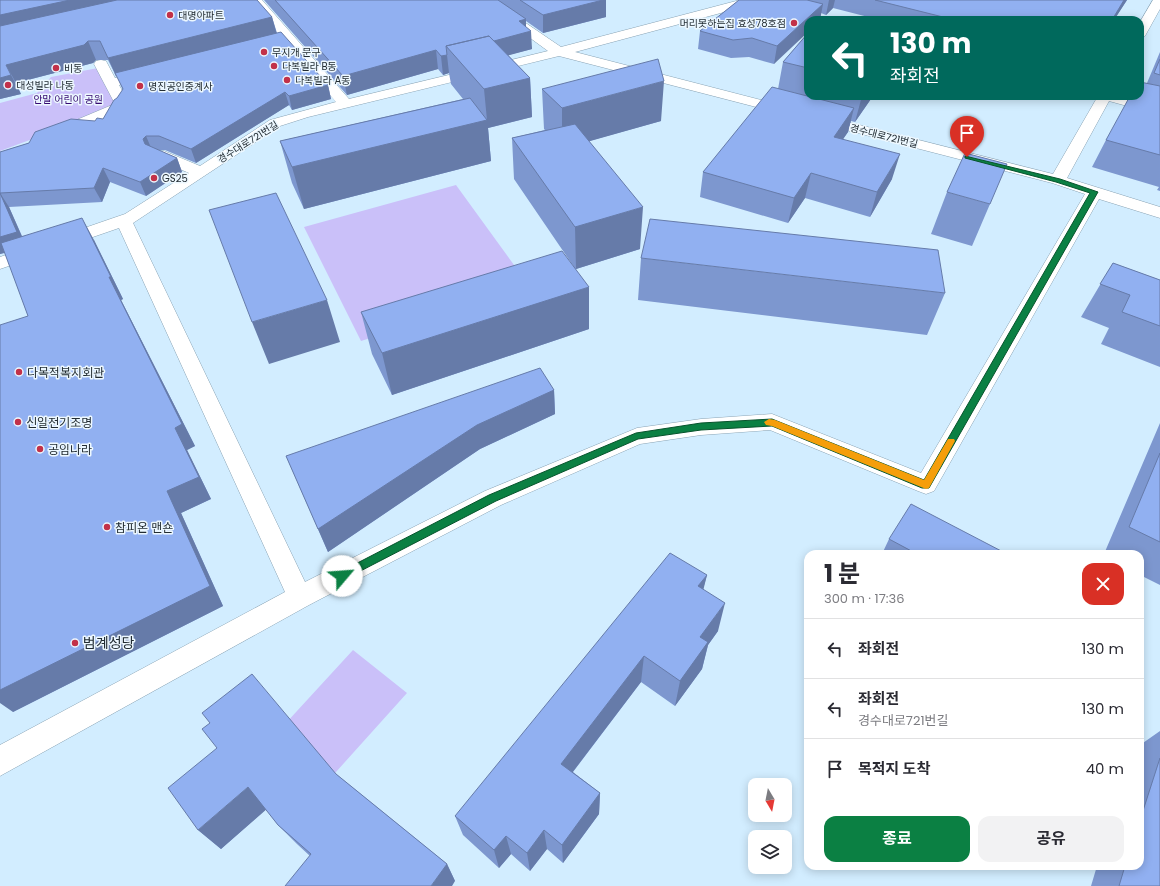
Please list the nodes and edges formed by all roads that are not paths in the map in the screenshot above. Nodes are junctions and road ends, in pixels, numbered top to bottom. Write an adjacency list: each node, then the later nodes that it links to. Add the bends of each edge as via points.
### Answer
1 (255, 0): 6 (street)
2 (484, 0): 8 (street)
3 (754, 0): 8 (street, 경수대로721번길)
4 (1159, 0): 5 (street)
5 (1144, 27)
6 (288, 38): 7 (street); 14 (street)
7 (272, 42)
8 (559, 52): 14 (street, 경수대로721번길); 19 (street, 경수대로721번길)
9 (101, 64): 11 (street)
10 (164, 69): 11 (street)
11 (111, 82): 16 (street, via 121,102 117,108)
12 (1103, 100): 19 (street)
13 (1120, 100): 15 (street)
14 (346, 104): 18 (street, 경수대로721번길, via 275,123)
15 (1160, 111)
16 (46, 138)
17 (158, 154): 18 (street)
18 (201, 172): 22 (street, 경수대로721번길)
19 (1058, 180): 20 (street, 경수대로721번길)
20 (1094, 192): 21 (street, 경수대로721번길); 24 (street, via 926,485 772,422 701,427 636,436 493,498)
21 (1160, 213)
22 (124, 221): 23 (street, 경수대로721번길); 24 (street)
23 (0, 263)
24 (300, 597): 25 (street)
25 (0, 761)

